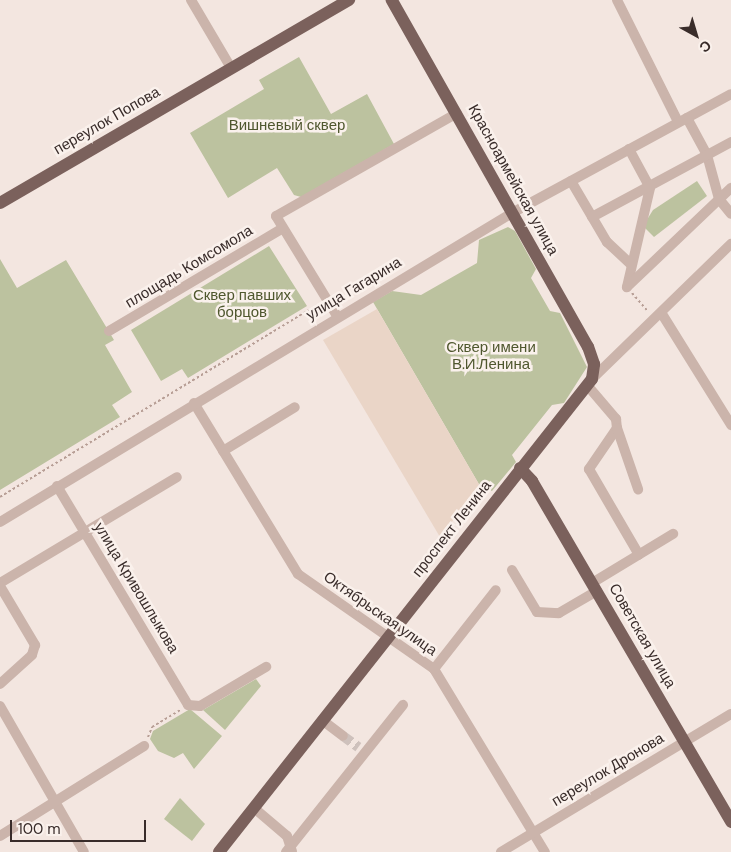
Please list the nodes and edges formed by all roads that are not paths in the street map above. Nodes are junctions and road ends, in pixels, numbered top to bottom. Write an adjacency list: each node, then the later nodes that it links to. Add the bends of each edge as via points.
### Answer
1 (191, 0): 5 (street)
2 (349, 0): 5 (main road, переулок Попова)
3 (392, 0): 7 (main road, Красноармейская улица)
4 (617, 0): 8 (street)
5 (231, 68): 16 (main road, переулок Попова)
6 (731, 94): 8 (street, улица Гагарина)
7 (457, 113): 17 (main road, Красноармейская улица); 20 (street, via 276,216)
8 (682, 120): 10 (street, улица Гагарина); 11 (street)
9 (731, 142): 11 (street)
10 (629, 149): 12 (street, улица Гагарина); 13 (street)
11 (707, 155): 13 (street); 15 (street)
12 (571, 181): 17 (street, улица Гагарина); 19 (street)
13 (650, 188): 19 (street); 22 (street)
14 (731, 188): 15 (street)
15 (718, 199): 18 (street); 22 (street, via 627,287)
16 (0, 203)
17 (512, 213): 24 (street, улица Гагарина); 26 (main road, Красноармейская улица, via 588,347 594,364)
18 (731, 214)
19 (592, 217): 22 (street, via 607,242)
20 (283, 228): 24 (street); 25 (street, площадь Комсомола)
21 (729, 249): 23 (street, проспект Ленина)
22 (631, 264)
23 (662, 314): 26 (street, проспект Ленина); 29 (street)
24 (337, 316): 27 (street, улица Гагарина)
25 (109, 331)
26 (589, 382): 30 (street, via 616,418); 32 (main road, проспект Ленина)
27 (194, 403): 31 (street, Октябрьская улица); 34 (street, улица Гагарина)
28 (295, 407): 31 (street)
29 (731, 425)
30 (617, 428): 35 (street); 39 (street, via 589,469)
31 (223, 451): 44 (street, Октябрьская улица, via 298,574)
32 (520, 468): 42 (main road, Советская улица, via 532,481); 44 (main road, проспект Ленина)
33 (177, 477): 37 (street)
34 (57, 486): 36 (street, улица Гагарина); 37 (street, улица Кривошлыкова)
35 (638, 489)
36 (0, 522)
37 (84, 532): 41 (street); 45 (street, улица Кривошлыкова, via 188,705 200,706)
38 (673, 534): 39 (street)
39 (639, 554): 42 (street)
40 (512, 570): 42 (street, via 537,612 559,613)
41 (0, 584): 47 (street, via 35,645 32,655)
42 (594, 587): 53 (main road, Советская улица)
43 (496, 590): 46 (street)
44 (387, 639): 46 (street, Октябрьская улица); 51 (main road, проспект Ленина)
45 (266, 667)
46 (434, 669): 58 (street, Октябрьская улица)
47 (0, 684)
48 (403, 705): 60 (street, via 360,751)
49 (0, 706): 55 (street)
50 (731, 714): 53 (street, переулок Дронова)
51 (322, 720): 52 (street); 56 (main road, проспект Ленина)
52 (343, 736)
53 (685, 742): 57 (main road, Советская улица); 58 (street, переулок Дронова)
54 (144, 746): 55 (street)
55 (56, 801): 59 (street); 61 (street)
56 (254, 808): 60 (street, via 288,836); 62 (main road, проспект Ленина)
57 (731, 822)
58 (533, 832): 63 (street, переулок Дронова); 64 (street, Октябрьская улица)
59 (0, 836)
60 (289, 850)
61 (84, 852)
62 (219, 852)
63 (501, 852)
64 (545, 852)

